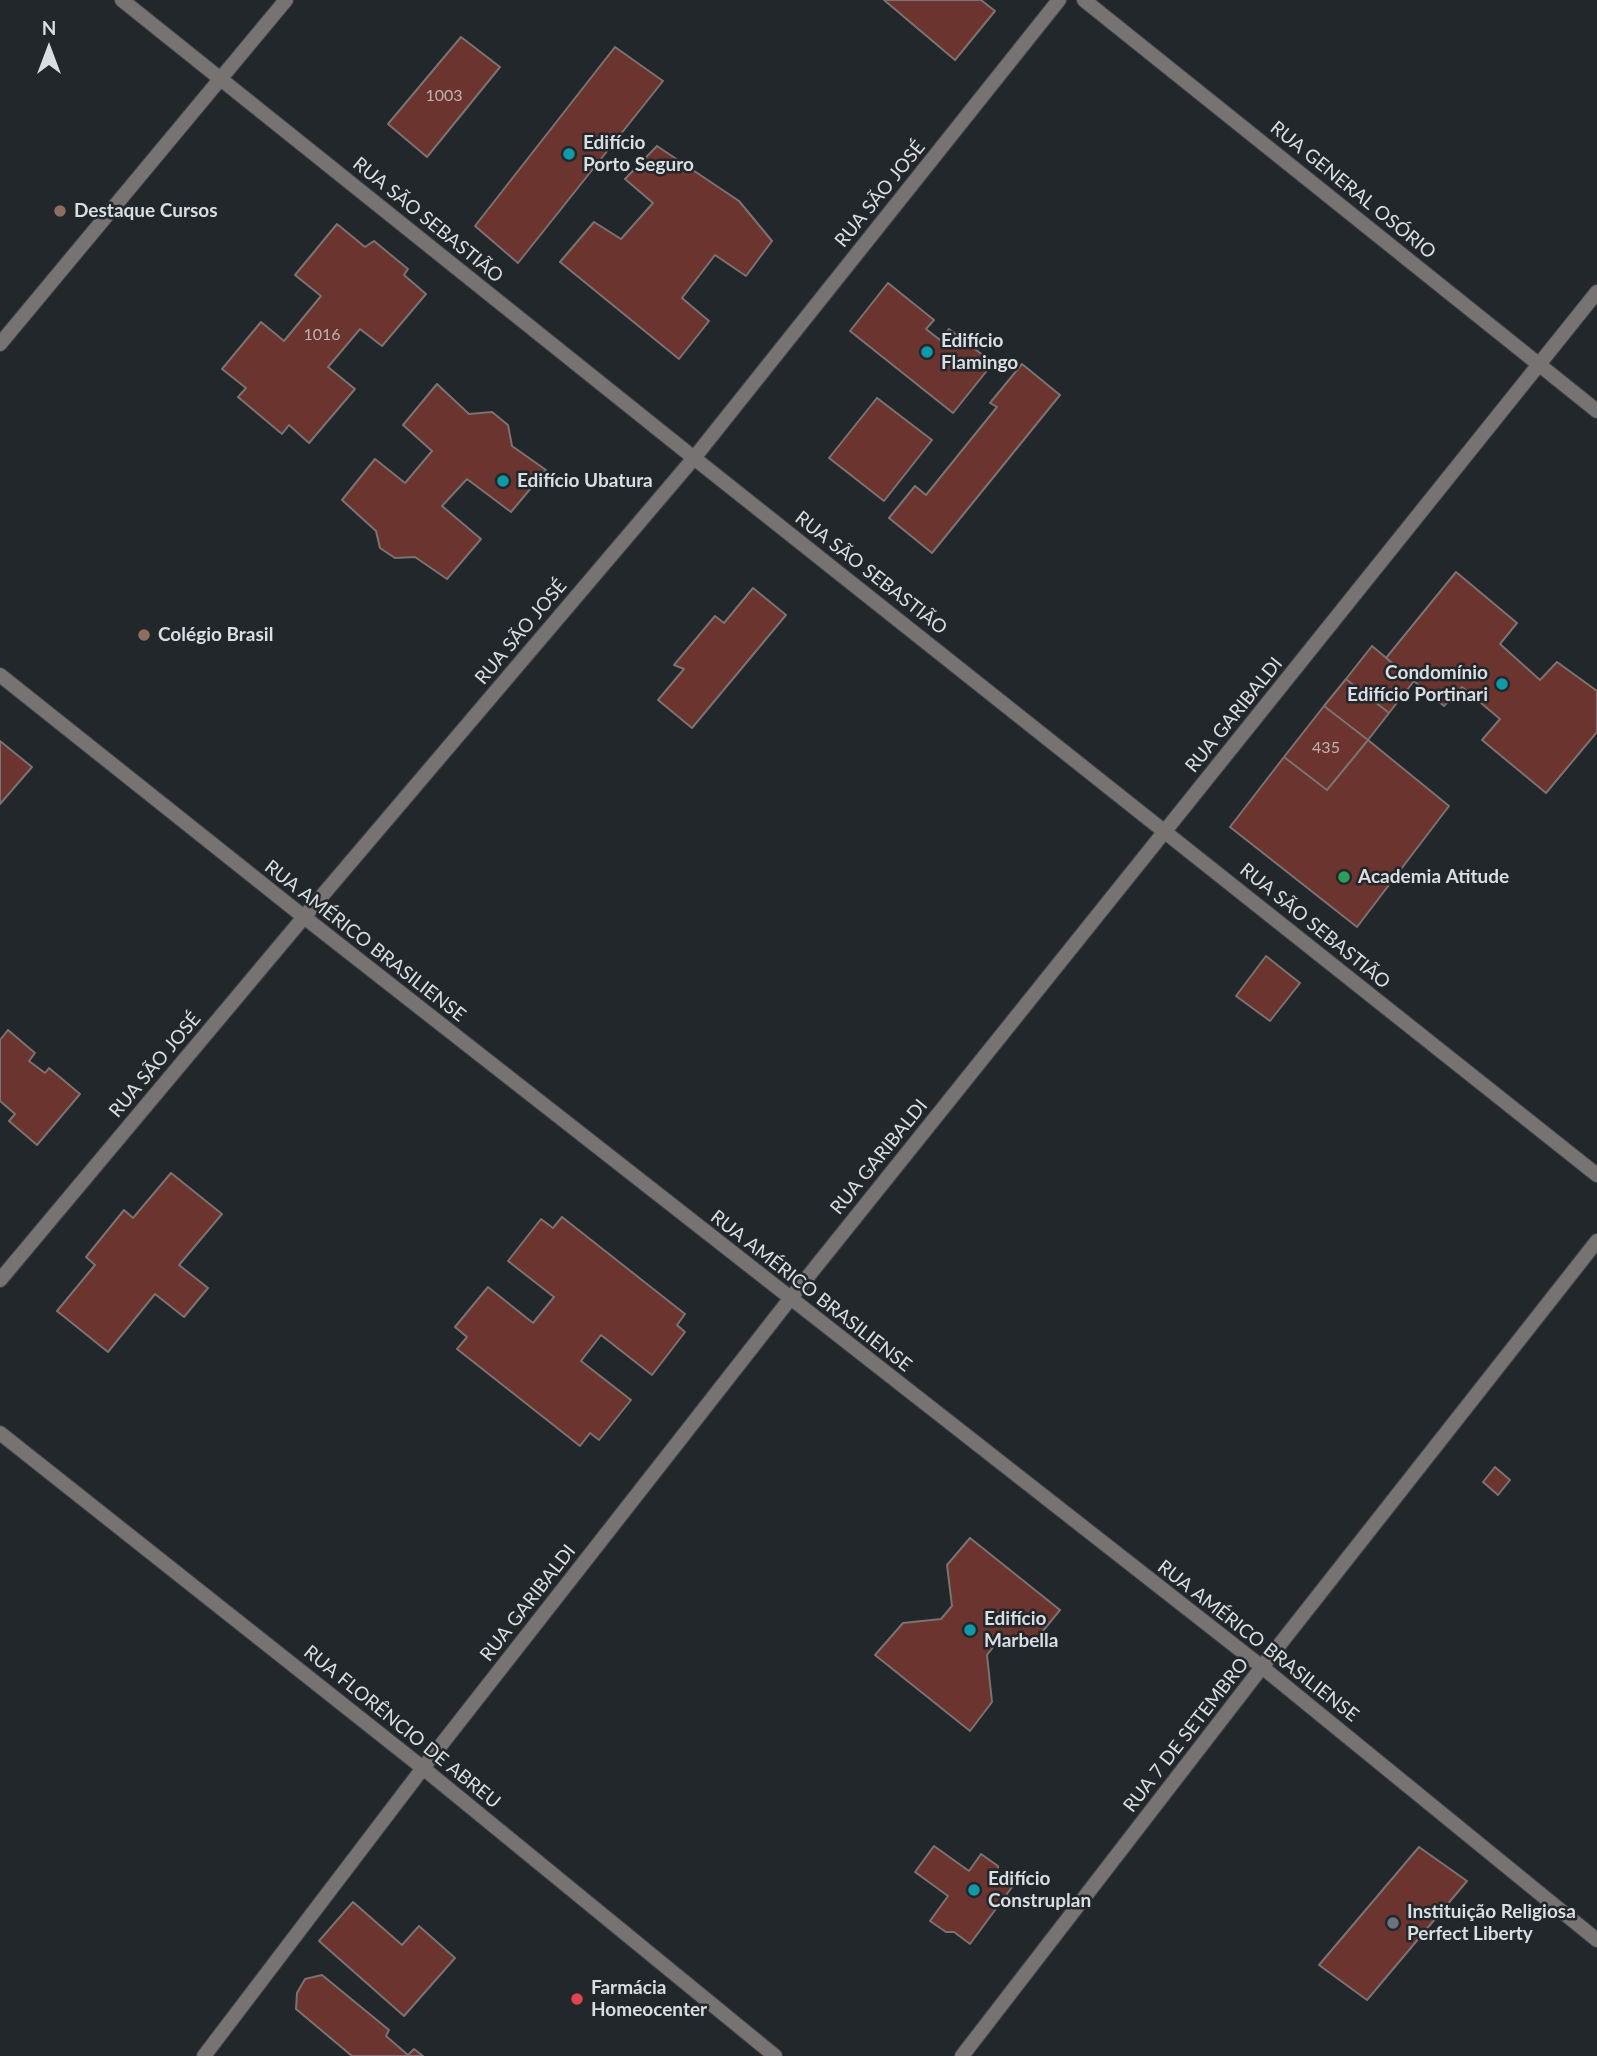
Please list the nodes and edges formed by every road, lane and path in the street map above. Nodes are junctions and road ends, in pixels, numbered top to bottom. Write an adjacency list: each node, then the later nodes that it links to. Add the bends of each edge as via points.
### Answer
1 (122, 0): 5 (street, RUA SÃO SEBASTIÃO)
2 (286, 0): 5 (street)
3 (1059, 0): 10 (street, RUA SÃO JOSÉ)
4 (1084, 0): 8 (street, RUA GENERAL OSÓRIO)
5 (222, 79): 7 (street); 10 (street, RUA SÃO SEBASTIÃO)
6 (1597, 292): 8 (street, RUA GARIBALDI)
7 (0, 344)
8 (1539, 364): 9 (street, RUA GENERAL OSÓRIO); 12 (street, RUA GARIBALDI)
9 (1597, 411)
10 (694, 458): 12 (street, RUA SÃO SEBASTIÃO); 13 (street, RUA SÃO JOSÉ)
11 (0, 675): 13 (street, RUA AMÉRICO BRASILIENSE)
12 (1166, 832): 14 (street, RUA SÃO SEBASTIÃO); 17 (street, RUA GARIBALDI)
13 (304, 917): 16 (street, RUA SÃO JOSÉ); 17 (street, RUA AMÉRICO BRASILIENSE)
14 (1597, 1175)
15 (1597, 1241): 19 (street, RUA 7 DE SETEMBRO)
16 (0, 1280)
17 (790, 1299): 19 (street, RUA AMÉRICO BRASILIENSE); 20 (street, RUA GARIBALDI)
18 (0, 1433): 20 (street, RUA FLORÊNCIO DE ABREU)
19 (1262, 1667): 21 (street, RUA AMÉRICO BRASILIENSE); 24 (street, RUA 7 DE SETEMBRO)
20 (423, 1768): 22 (street, RUA GARIBALDI); 23 (street, RUA FLORÊNCIO DE ABREU)
21 (1597, 1940)
22 (204, 2056)
23 (775, 2056)
24 (962, 2056)

